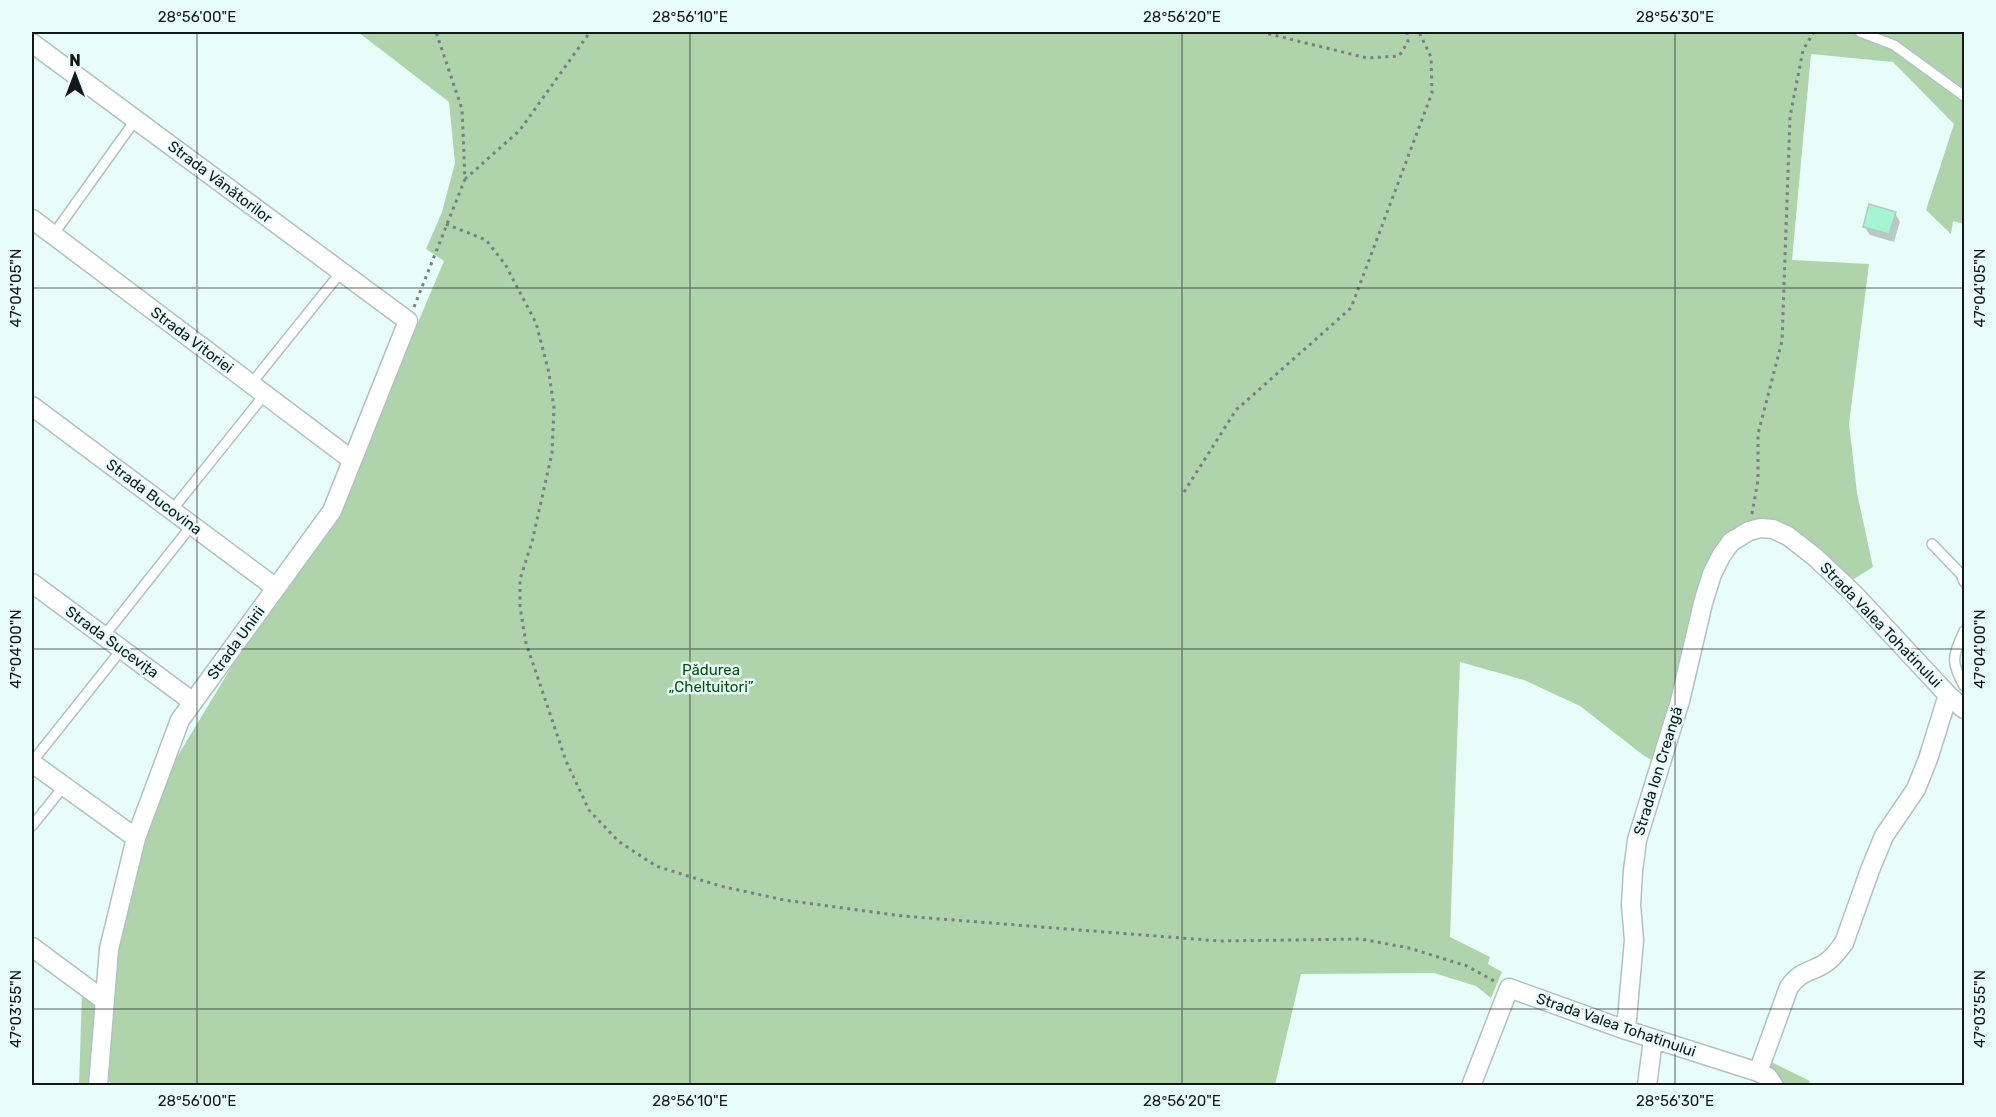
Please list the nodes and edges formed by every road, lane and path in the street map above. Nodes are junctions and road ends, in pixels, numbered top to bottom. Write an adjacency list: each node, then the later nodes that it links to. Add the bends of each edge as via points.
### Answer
1 (436, 32): 11 (path, via 462,109)
2 (590, 32): 11 (path, via 520,130)
3 (1261, 32): 4 (path, via 1367,58 1399,56 1408,42)
4 (1407, 32)
5 (1419, 32): 20 (path, via 1431,57 1432,93 1351,308 1236,410)
6 (1814, 32): 23 (path, via 1803,50 1790,117 1782,341 1758,434 1758,480)
7 (1860, 32): 9 (lane, via 1894,45)
8 (32, 42): 10 (street, Strada Vânătorilor)
9 (1965, 96)
10 (136, 120): 14 (lane); 15 (street, Strada Vânătorilor)
11 (465, 179): 13 (path)
12 (33, 224): 14 (street, Strada Vitoriei)
13 (446, 224): 16 (path); 40 (path, via 486,240 505,264 536,323 554,408 552,453 520,579 524,634 566,761 589,810 618,841 656,866 784,900 903,916 1219,941 1361,939 1409,948 1467,966)
14 (52, 235): 17 (street, Strada Vitoriei)
15 (341, 272): 16 (street, Strada Vânătorilor); 17 (lane)
16 (408, 321): 19 (street, Strada Unirii)
17 (258, 389): 19 (street, Strada Vitoriei); 21 (lane)
18 (32, 406): 21 (street, Strada Bucovina)
19 (352, 460): 27 (street, Strada Unirii, via 332,511)
20 (1184, 492)
21 (172, 510): 22 (street, Strada Bucovina)
22 (192, 525): 27 (street, Strada Bucovina); 29 (lane)
23 (1749, 531): 32 (street, Strada Valea Tohatinului, via 1773,529 1815,557); 42 (street, Strada Ion Creangă, via 1731,542 1712,574 1680,701 1637,840 1632,871 1634,940)
24 (1932, 544): 25 (lane)
25 (1965, 582)
26 (32, 583): 29 (street, Strada Sucevița)
27 (276, 588): 33 (street, Strada Unirii)
28 (1965, 630): 31 (lane, via 1955,653 1955,669)
29 (104, 636): 30 (street, Strada Sucevița)
30 (122, 649): 33 (street, Strada Sucevița); 35 (lane)
31 (1965, 686)
32 (1948, 695): 34 (street, Strada Valea Tohatinului); 44 (street, Strada Valea Tohatinului, via 1920,779 1884,836 1844,942 1828,962 1806,971 1789,987)
33 (193, 702): 38 (street, Strada Unirii, via 180,720)
34 (1965, 709)
35 (32, 762): 36 (street)
36 (64, 786): 37 (lane); 38 (street)
37 (32, 826)
38 (136, 838): 41 (street, Strada Unirii, via 109,949)
39 (32, 947): 41 (street)
40 (1509, 988): 42 (street, Strada Valea Tohatinului); 46 (street)
41 (105, 1001): 45 (street, Strada Unirii)
42 (1626, 1030): 43 (street, Strada Valea Tohatinului)
43 (1653, 1039): 44 (street, Strada Valea Tohatinului); 47 (street)
44 (1758, 1072): 48 (street, Strada Valea Tohatinului)
45 (98, 1086)
46 (1471, 1086)
47 (1647, 1086)
48 (1774, 1086)

